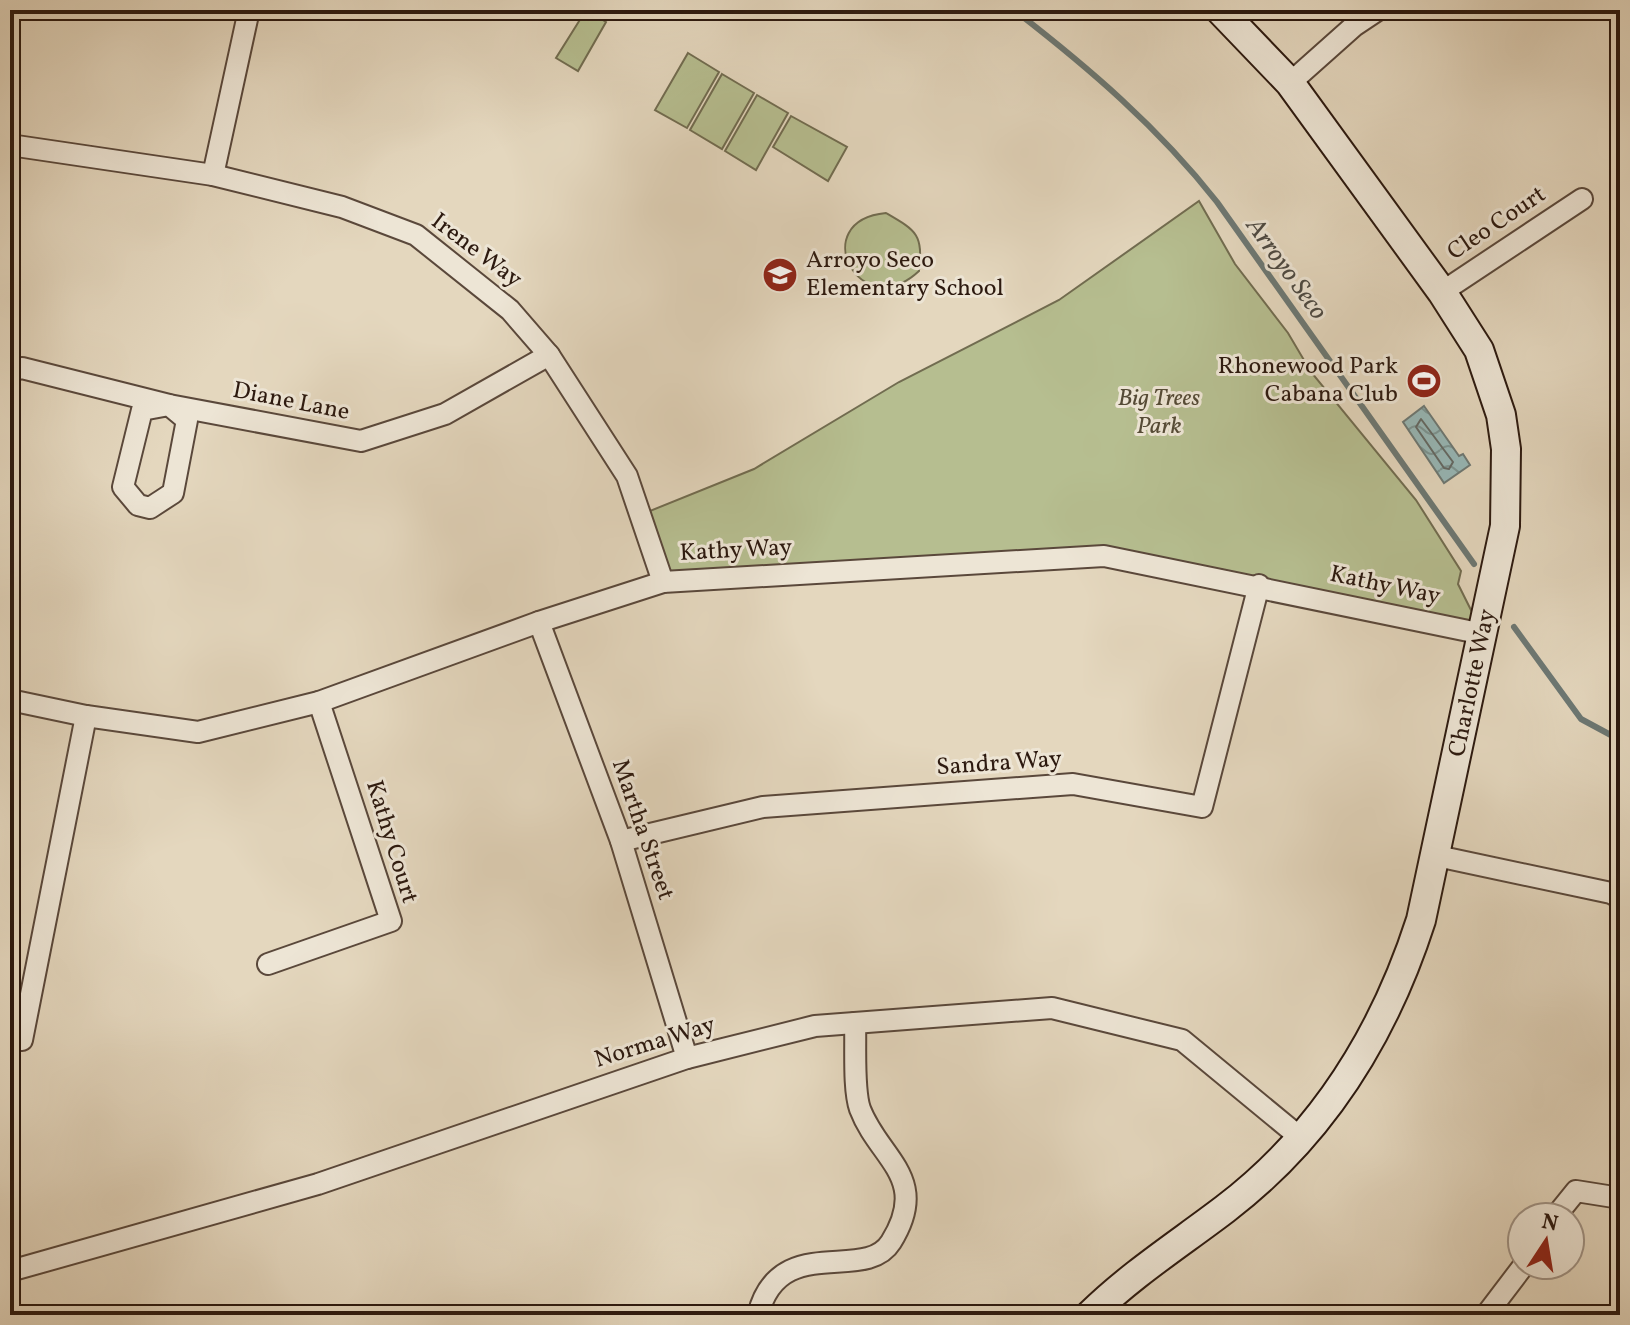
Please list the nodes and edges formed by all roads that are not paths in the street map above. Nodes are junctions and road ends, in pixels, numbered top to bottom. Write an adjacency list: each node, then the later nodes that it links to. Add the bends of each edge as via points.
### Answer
1 (249, 10): 6 (street)
2 (1220, 10): 4 (street, Charlotte Way)
3 (1378, 10): 4 (street)
4 (1290, 83): 8 (street, Charlotte Way)
5 (10, 145): 6 (street, Irene Way)
6 (213, 175): 9 (street, Irene Way, via 342,207 416,235 510,310)
7 (1582, 199): 8 (street, Cleo Court)
8 (1442, 292): 15 (street, Charlotte Way, via 1479,350 1501,415 1505,526)
9 (549, 355): 11 (street, Diane Lane, via 445,414 361,441); 12 (street, Irene Way, via 627,476)
10 (10, 371): 11 (street, Diane Lane, via 22,368)
11 (169, 405): 11 (street, via 187,420 173,493 150,508 138,505 123,487 142,410)
12 (663, 582): 13 (street, Kathy Way, via 1104,556); 14 (street, Kathy Way)
13 (1259, 585): 15 (street, Kathy Way); 19 (street, Sandra Way, via 1202,807 1073,784 763,807)
14 (539, 622): 17 (street, Kathy Way); 19 (street, Martha Street)
15 (1485, 623): 20 (street, Charlotte Way)
16 (10, 700): 18 (street, Kathy Way)
17 (319, 702): 18 (street, Kathy Way, via 198,732); 22 (street, Kathy Court, via 391,921)
18 (86, 716): 24 (street)
19 (621, 841): 25 (street, Martha Street)
20 (1437, 856): 21 (street); 26 (street, Charlotte Way, via 1421,920 1389,1005 1341,1090)
21 (1620, 898)
22 (268, 964)
23 (855, 1023): 25 (street, Norma Way, via 815,1026); 26 (street, Norma Way, via 1052,1008 1182,1040); 31 (street, via 859,1107 895,1160 905,1206 890,1243 870,1259 811,1261 774,1282)
24 (22, 1040)
25 (687, 1058): 29 (street, Norma Way, via 318,1184)
26 (1302, 1139): 32 (street, Charlotte Way, via 1247,1191 1158,1256)
27 (1620, 1198): 28 (street, via 1576,1191)
28 (1568, 1201)
29 (10, 1271)
30 (1512, 1281): 33 (street)
31 (758, 1315)
32 (1090, 1315)
33 (1486, 1315)

